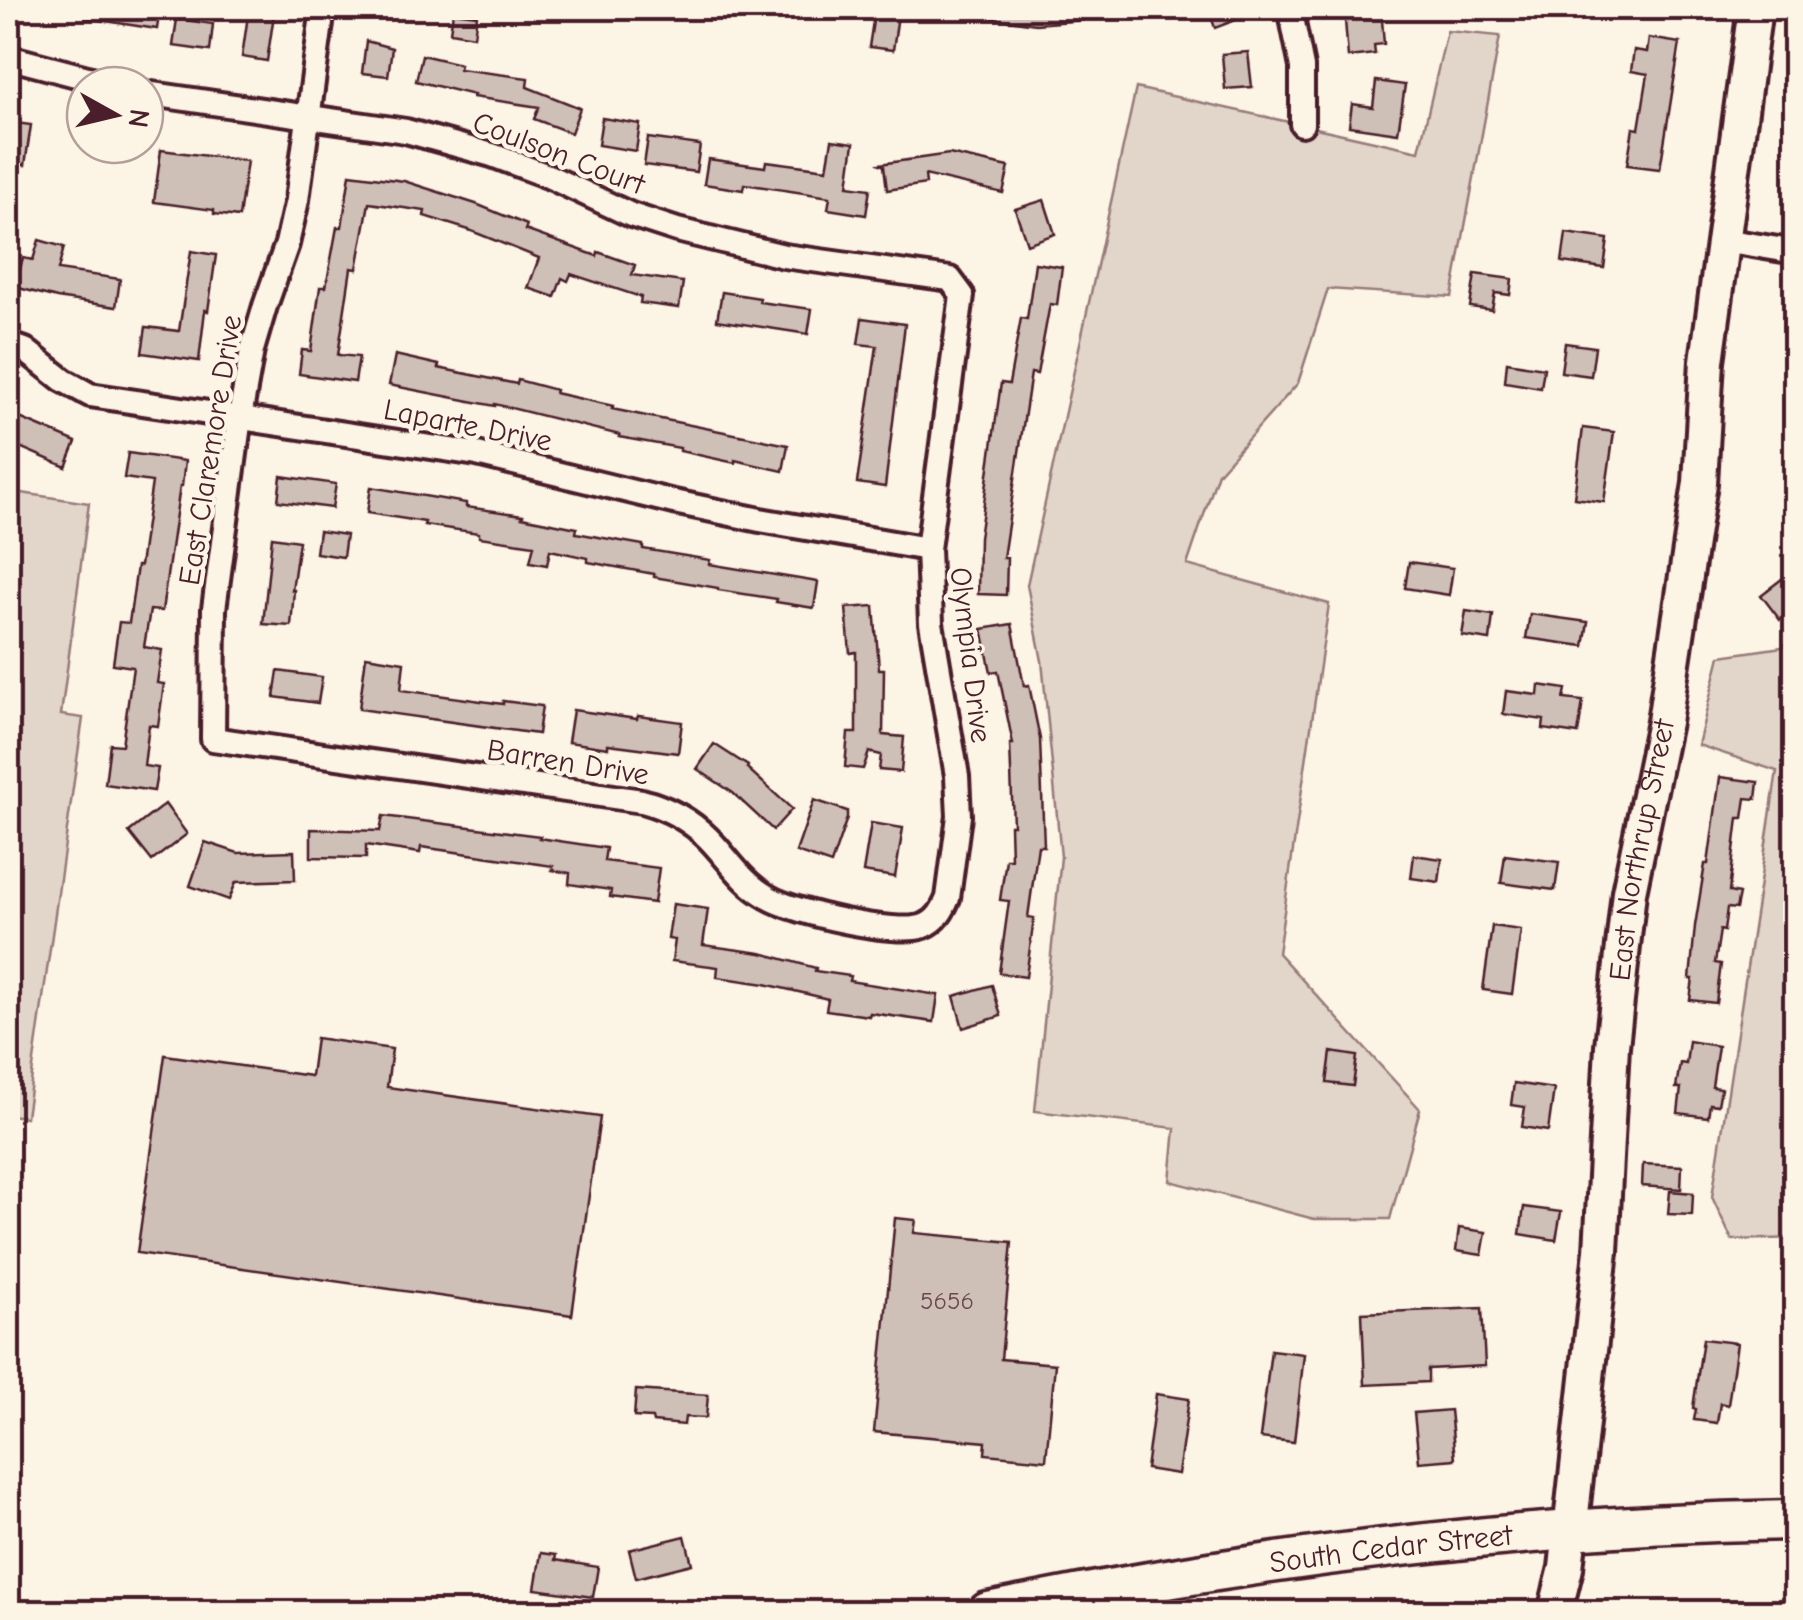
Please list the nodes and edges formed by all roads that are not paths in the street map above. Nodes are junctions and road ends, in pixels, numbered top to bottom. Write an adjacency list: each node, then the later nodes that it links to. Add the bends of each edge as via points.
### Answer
1 (323, 8): 7 (street, East Claremore Drive)
2 (1290, 8): 8 (street, via 1302,67)
3 (1755, 8): 9 (street, East Northrup Street)
4 (8, 57): 5 (street)
5 (65, 72)
6 (165, 95): 7 (street, Coulson Court)
7 (308, 116): 11 (street, Coulson Court, via 406,131 492,155 631,214 738,246); 13 (street, East Claremore Drive, via 297,200 252,350)
8 (1302, 124)
9 (1722, 240): 10 (street); 18 (street, East Northrup Street, via 1700,483 1664,722 1629,892)
10 (1796, 252)
11 (950, 279): 14 (street, Olympia Drive, via 962,295)
12 (8, 344): 13 (street, Laparte Drive, via 90,395)
13 (240, 418): 14 (street, Laparte Drive, via 476,454 691,506); 15 (street, East Claremore Drive, via 214,609)
14 (928, 549): 16 (street, Olympia Drive, via 931,623 959,816 948,898)
15 (214, 739): 16 (street, Barren Drive, via 642,801 689,822 746,882 789,908 909,930)
16 (935, 920)
17 (1796, 1520): 18 (main road, South Cedar Street)
18 (1571, 1529): 19 (main road, South Cedar Street, via 1288,1559); 20 (street, East Northrup Street)
19 (988, 1612)
20 (1555, 1612)

